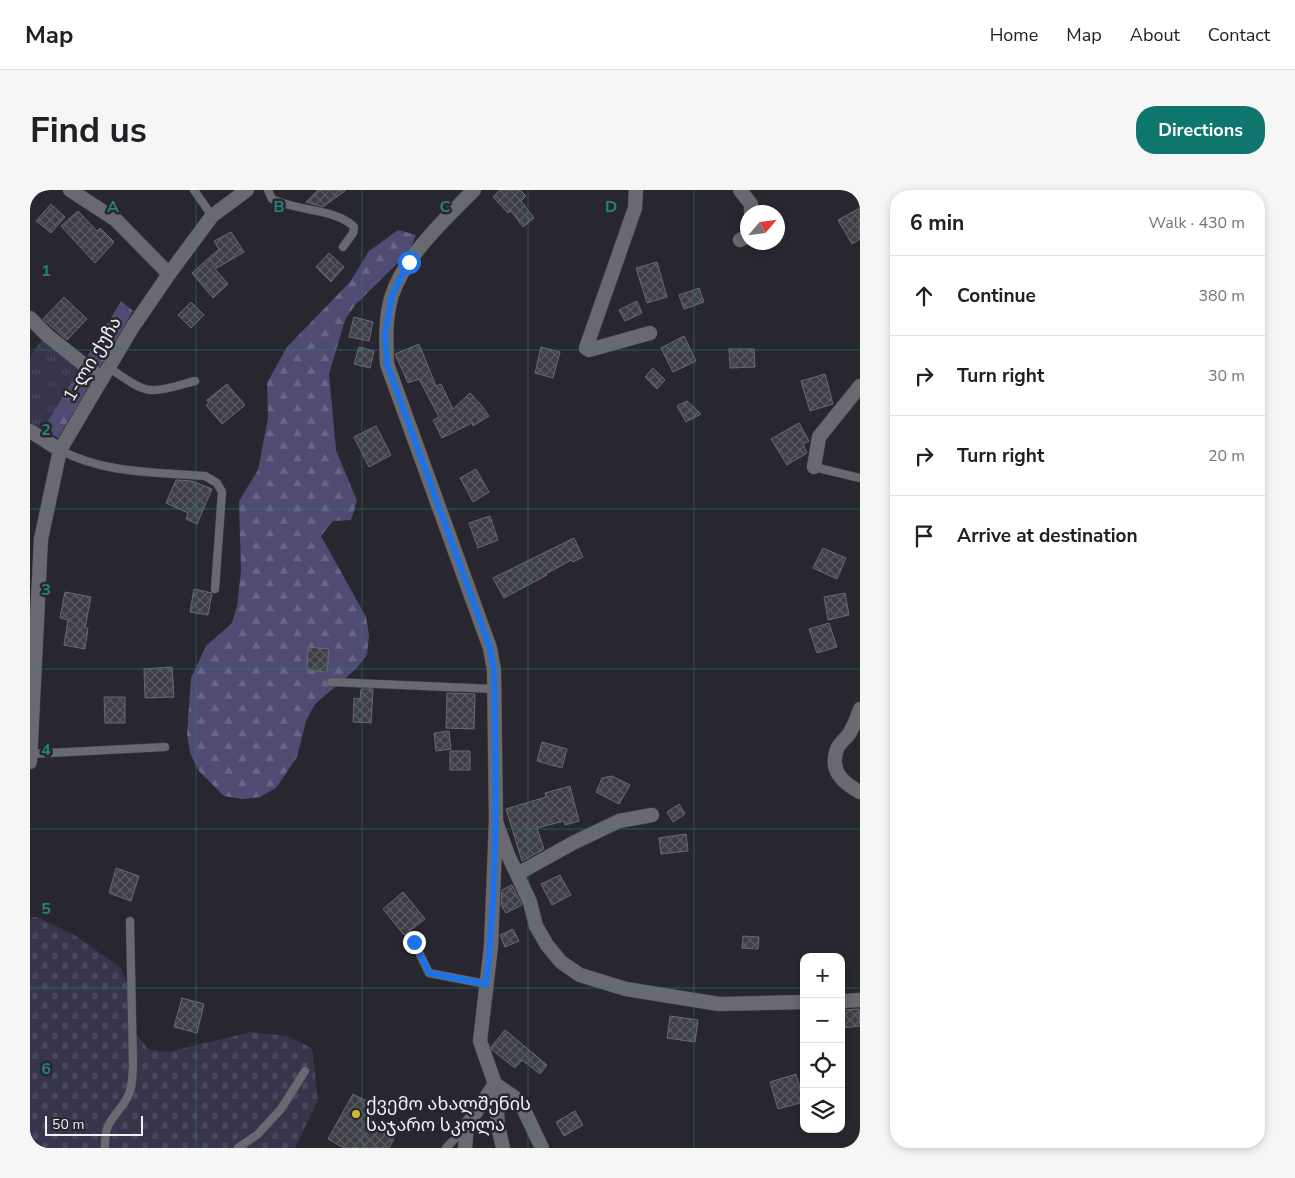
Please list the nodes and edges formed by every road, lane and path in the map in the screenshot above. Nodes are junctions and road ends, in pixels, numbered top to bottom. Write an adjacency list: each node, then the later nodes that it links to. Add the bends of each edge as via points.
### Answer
1 (70, 190): 11 (street, via 116,220)
2 (194, 190): 9 (lane)
3 (247, 190): 9 (street, 1-ლი ქუჩა)
4 (268, 190): 10 (lane, via 272,200 284,206 339,216 350,222 354,227 353,233)
5 (474, 190): 23 (street, via 409,262 392,295 385,334 387,364 490,648)
6 (636, 190): 13 (street, via 635,208 586,348 590,350)
7 (740, 190): 8 (street)
8 (750, 205)
9 (212, 216): 11 (street, 1-ლი ქუჩა)
10 (343, 247)
11 (169, 274): 14 (street, 1-ლი ქუჩა)
12 (30, 318): 14 (street, via 48,336)
13 (650, 333)
14 (105, 373): 15 (lane, via 149,390); 18 (street, 1-ლი ქუჩა)
15 (195, 381)
16 (860, 386): 19 (street, via 819,437)
17 (30, 432): 18 (street)
18 (60, 450): 21 (lane, via 86,462 119,470 205,476 217,483 222,492); 25 (street, 1-ლი ქუჩა, via 41,539)
19 (814, 467): 20 (lane)
20 (860, 478)
21 (215, 589)
22 (331, 682): 23 (lane)
23 (494, 689): 31 (street)
24 (860, 709): 29 (street, via 850,732 837,748 834,765 845,783)
25 (31, 728): 27 (street, 1-ლი ქუჩა)
26 (165, 747): 27 (lane)
27 (30, 754): 28 (street, 1-ლი ქუჩა)
28 (30, 762)
29 (860, 792)
30 (652, 815): 32 (street, via 619,821)
31 (496, 821): 32 (street); 35 (street, via 491,946)
32 (518, 874): 38 (street, via 546,945 561,962 580,975 626,989 720,1004)
33 (130, 920): 42 (lane, via 131,1087 109,1123)
34 (414, 942): 35 (lane, via 429,973)
35 (486, 984): 40 (street, via 480,1041)
36 (860, 1000): 37 (street)
37 (845, 1001)
38 (800, 1002)
39 (305, 1071): 43 (lane, via 281,1109 258,1134)
40 (495, 1084): 41 (street); 46 (street); 47 (street, via 523,1108)
41 (467, 1125): 44 (lane); 45 (street)
42 (105, 1148)
43 (238, 1148)
44 (446, 1148)
45 (465, 1148)
46 (503, 1148)
47 (542, 1148)

